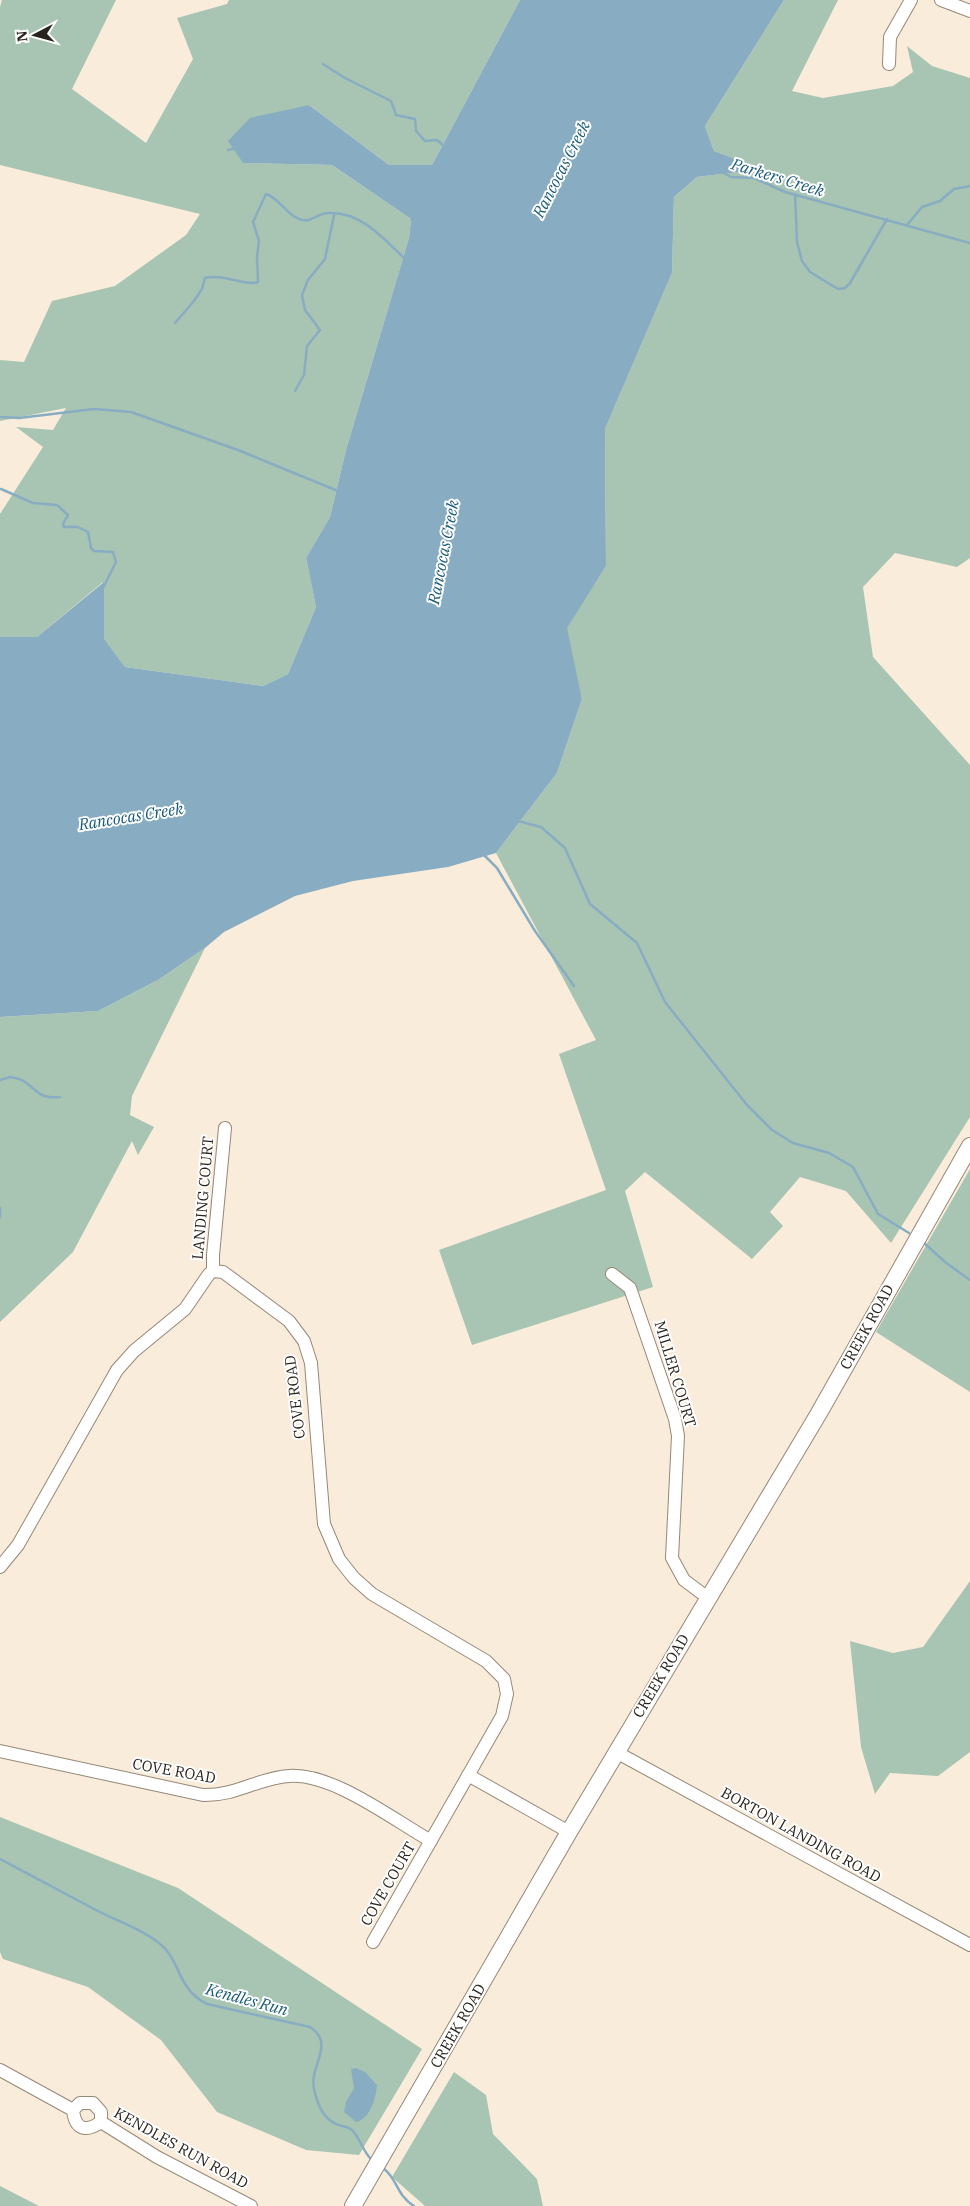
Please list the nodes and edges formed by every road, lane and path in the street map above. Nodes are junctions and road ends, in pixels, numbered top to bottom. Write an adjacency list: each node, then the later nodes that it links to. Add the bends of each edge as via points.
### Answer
1 (911, 0): 4 (street, via 890,37)
2 (941, 0): 3 (street)
3 (970, 11)
4 (888, 64)
5 (225, 1128): 7 (street, LANDING COURT)
6 (970, 1146): 10 (main road, CREEK ROAD, via 819,1413)
7 (214, 1271): 9 (street, via 185,1308 134,1351 118,1370 18,1545); 13 (street, COVE ROAD, via 223,1272 289,1321 304,1340 310,1363 324,1524 339,1559 372,1594 486,1661 504,1679 507,1694 502,1716)
8 (612, 1274): 10 (street, MILLER COURT, via 630,1288 676,1419 672,1558 684,1580)
9 (0, 1566)
10 (708, 1598): 12 (main road, CREEK ROAD)
11 (0, 1751): 15 (street, COVE ROAD, via 203,1794 230,1793 288,1776 315,1778 352,1795)
12 (616, 1752): 14 (main road, CREEK ROAD); 17 (street, BORTON LANDING ROAD)
13 (468, 1775): 14 (street); 15 (street, COVE ROAD)
14 (569, 1832): 22 (main road, CREEK ROAD)
15 (430, 1841): 16 (street, COVE COURT)
16 (373, 1942)
17 (970, 1945)
18 (0, 2070): 19 (street, KENDLES RUN ROAD)
19 (73, 2110): 20 (street, KENDLES RUN ROAD, via 74,2121 85,2128); 20 (street, via 80,2103 93,2102 101,2112)
20 (101, 2122): 21 (street, KENDLES RUN ROAD, via 157,2157)
21 (251, 2206)
22 (353, 2206)

